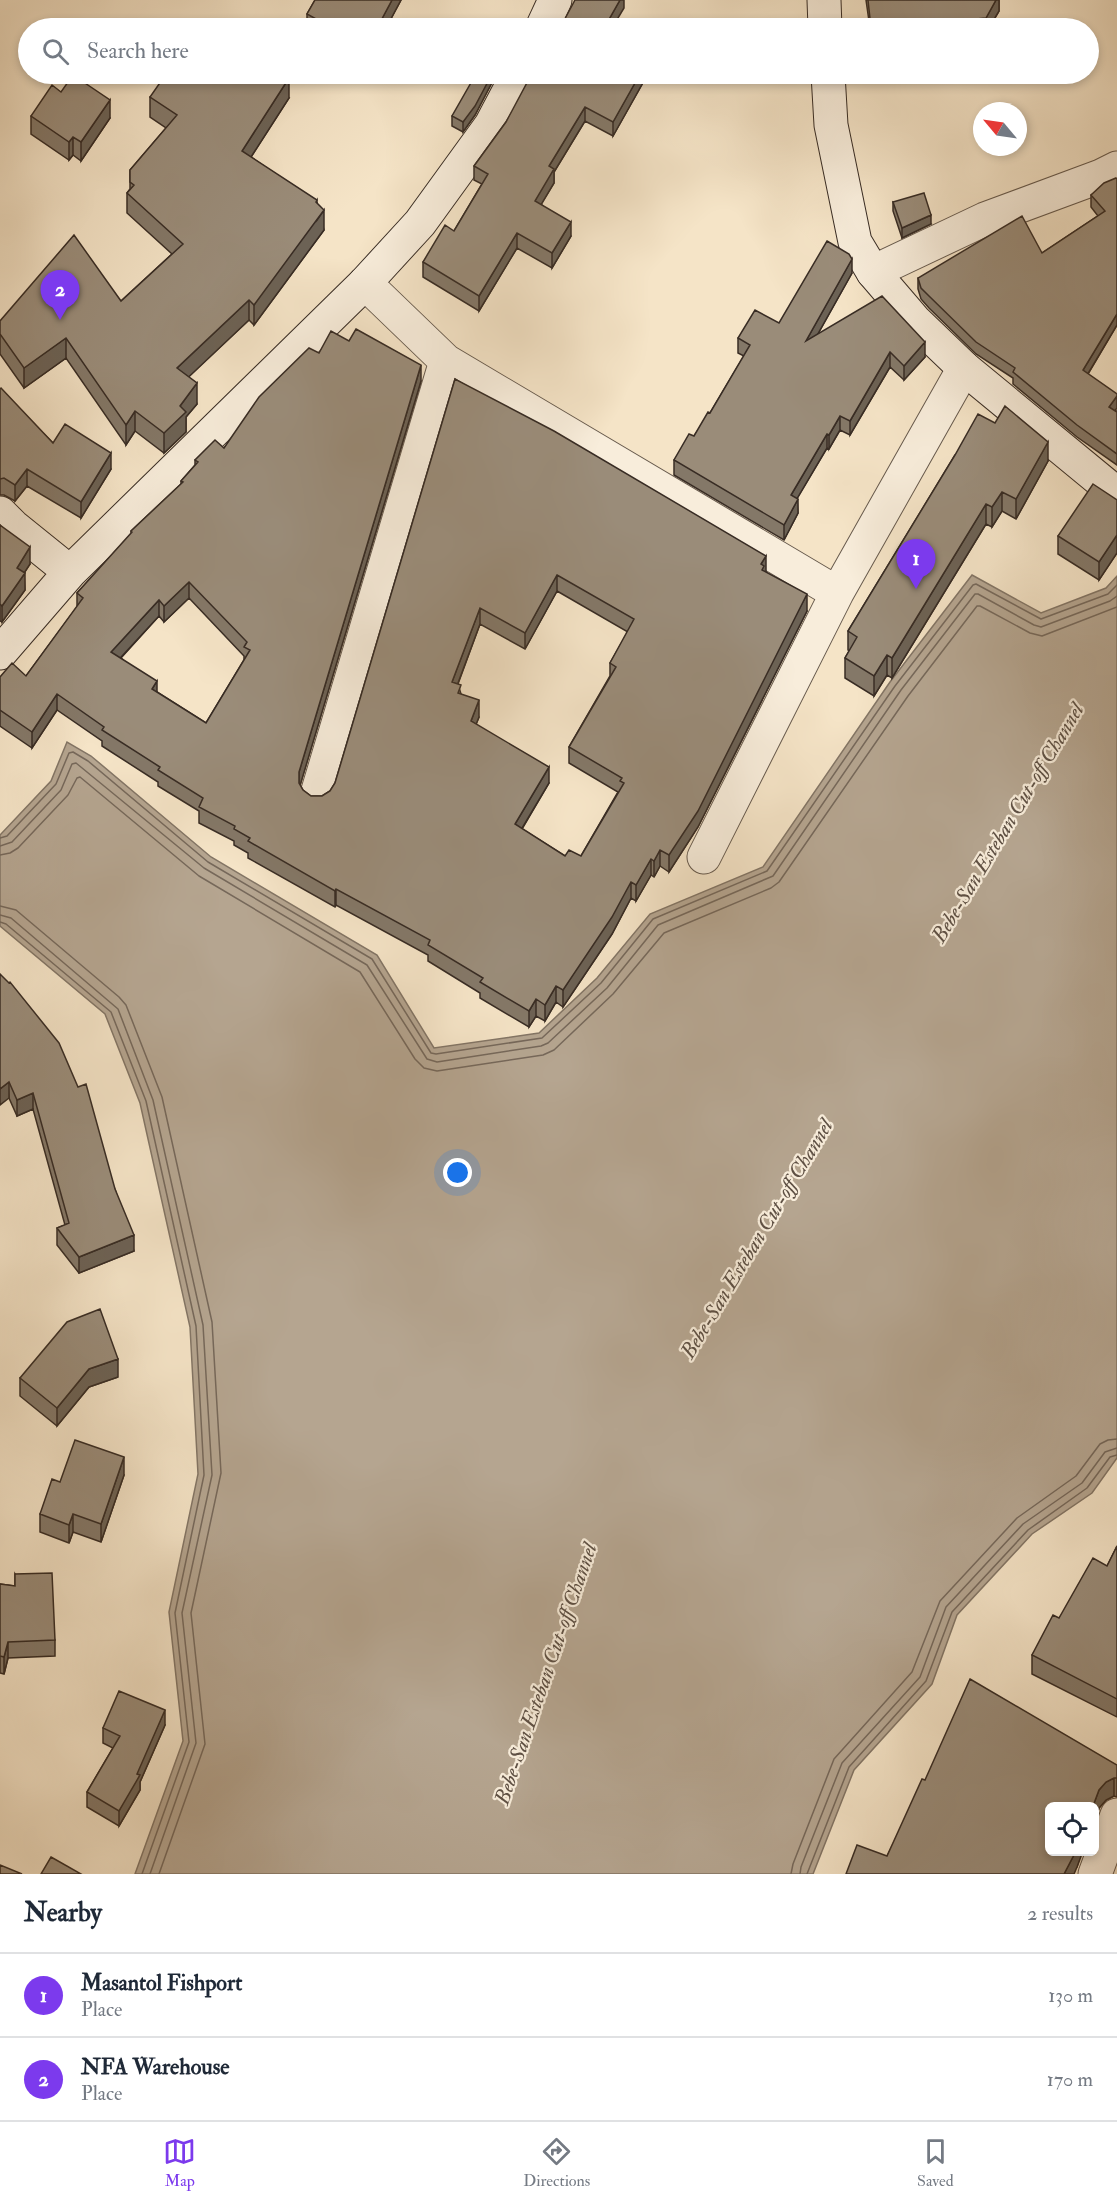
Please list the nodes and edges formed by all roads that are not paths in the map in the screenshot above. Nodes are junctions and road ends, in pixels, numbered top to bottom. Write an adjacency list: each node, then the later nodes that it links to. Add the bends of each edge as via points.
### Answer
1 (555, 0): 3 (street)
2 (824, 0): 4 (street)
3 (547, 18)
4 (825, 18)
5 (513, 84): 9 (street, via 491,125 420,223)
6 (829, 84): 8 (street, via 831,125 855,242)
7 (1117, 168): 8 (street, via 985,219)
8 (873, 272): 11 (street, via 915,321)
9 (365, 283): 10 (street); 14 (street)
10 (446, 361): 15 (street); 17 (street)
11 (964, 368): 12 (street); 15 (street)
12 (1110, 489)
13 (0, 513): 14 (street)
14 (70, 572): 16 (street)
15 (837, 592): 18 (street)
16 (0, 653)
17 (317, 794)
18 (704, 857)
19 (1117, 1815): 20 (street)
20 (1095, 1874)

